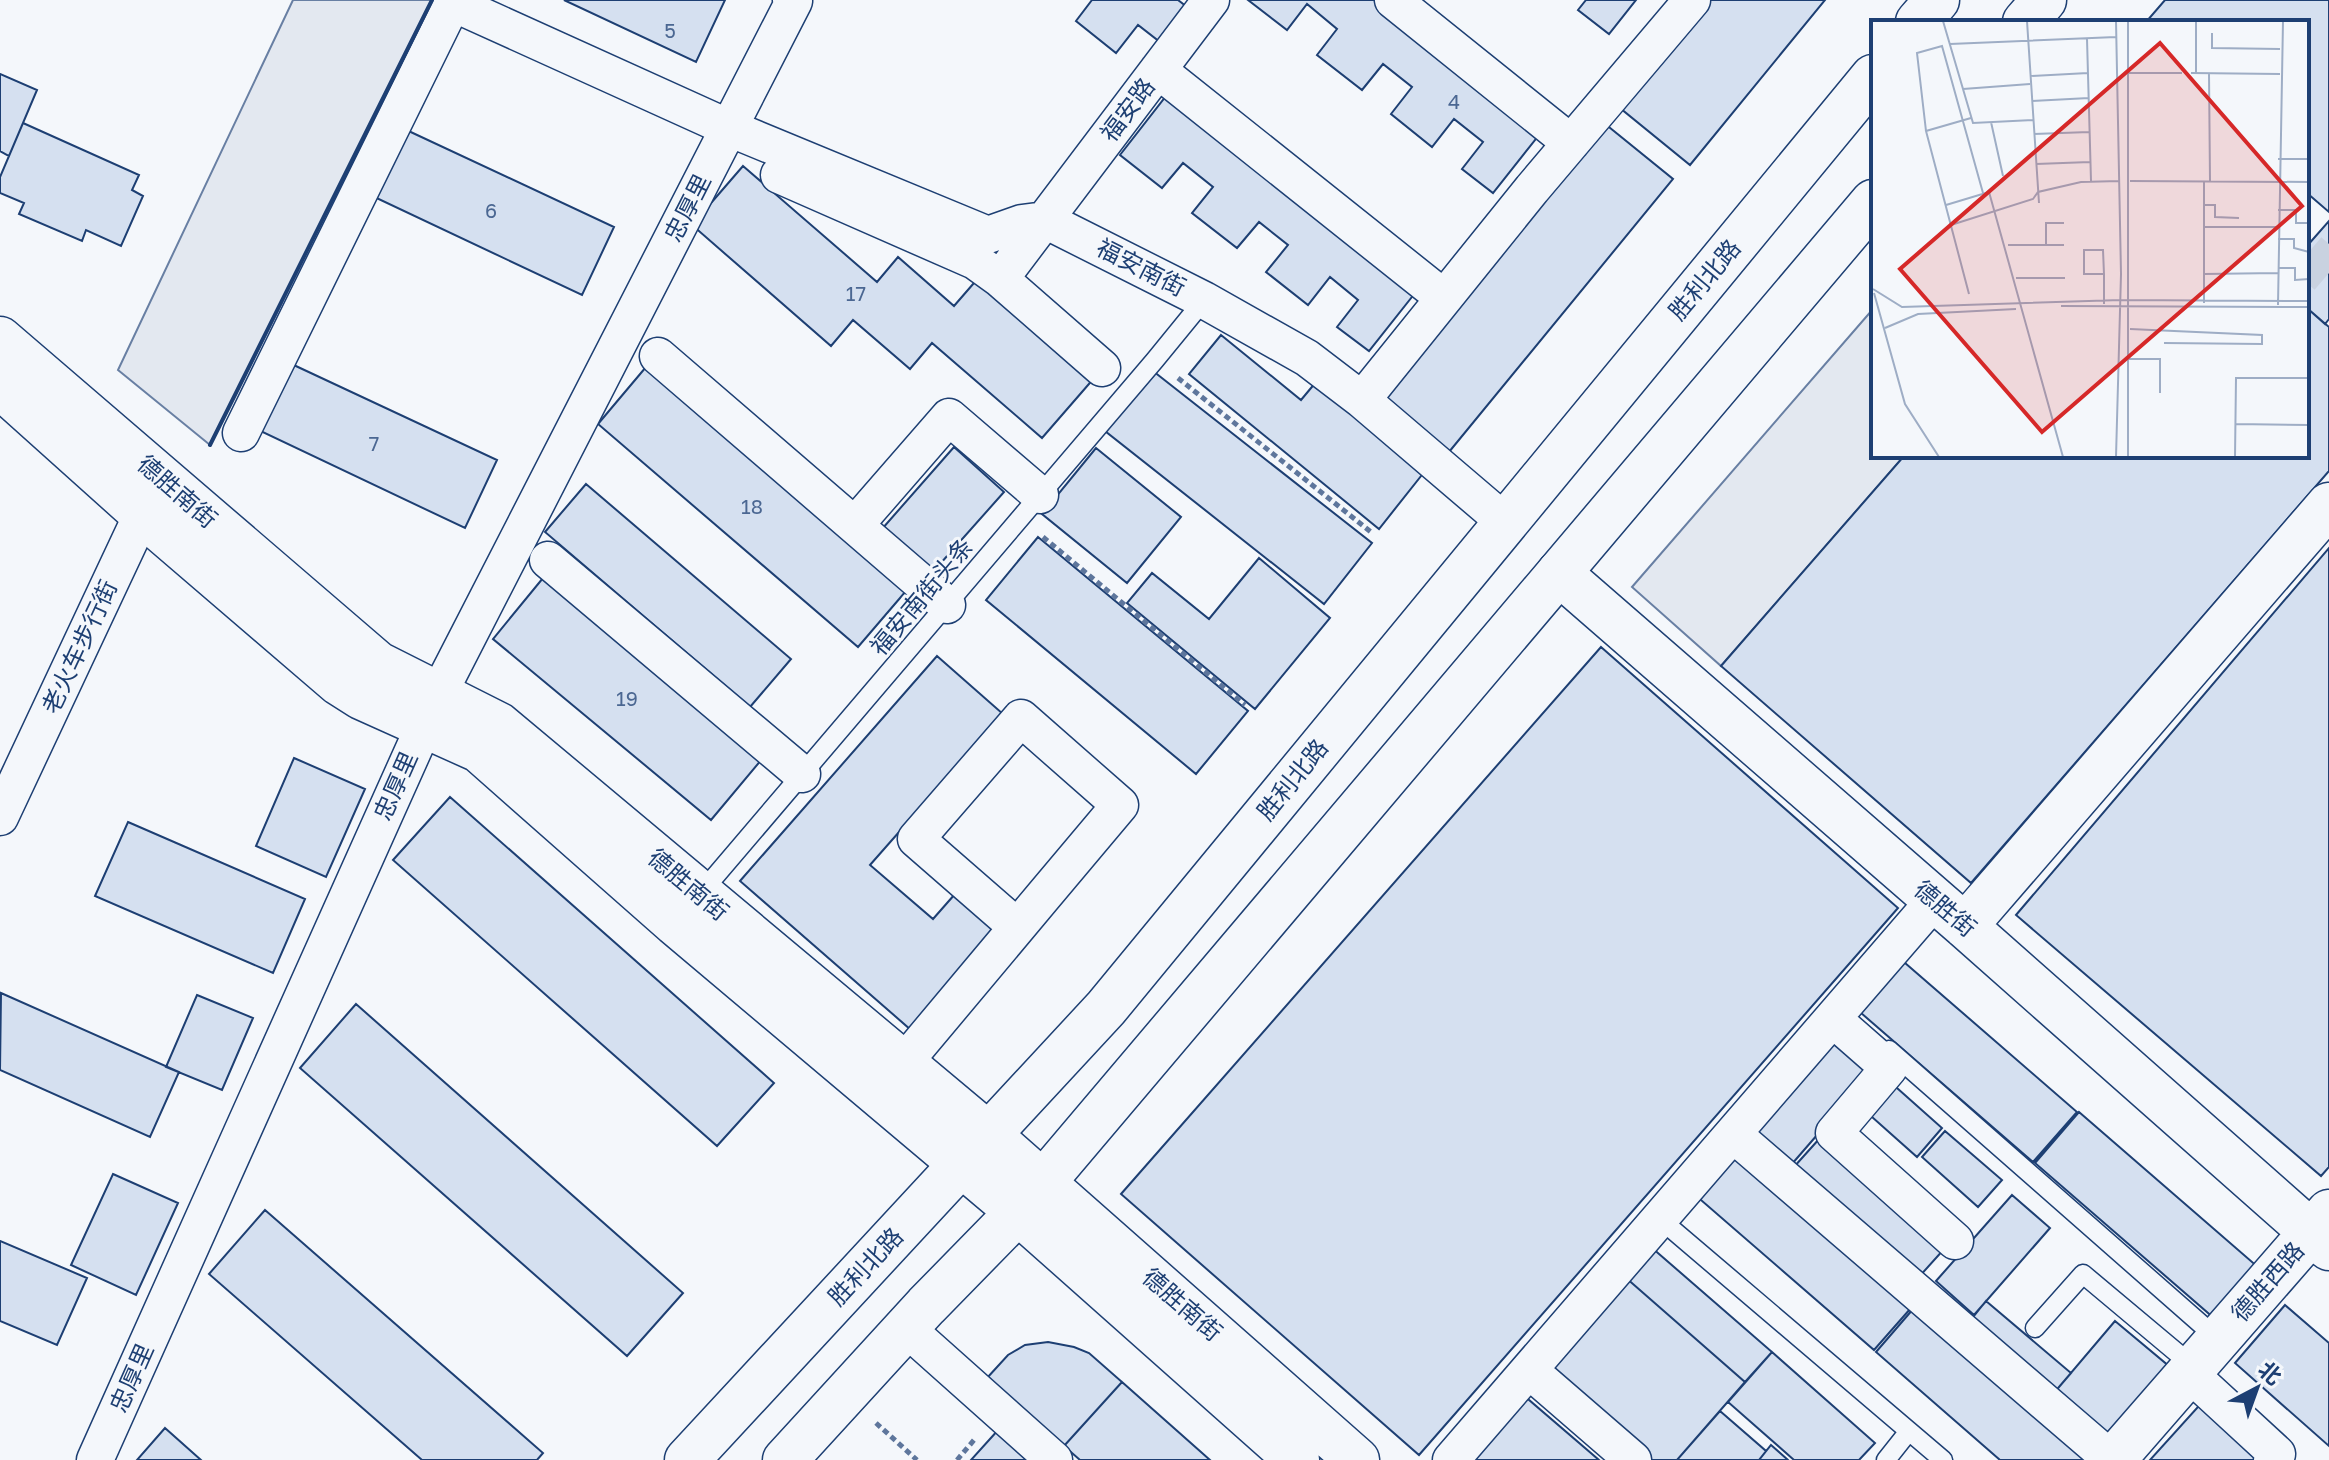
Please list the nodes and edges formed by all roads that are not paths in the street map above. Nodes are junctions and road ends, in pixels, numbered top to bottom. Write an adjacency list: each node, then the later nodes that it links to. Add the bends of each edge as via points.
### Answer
1 (791, 0): 10 (street, 忠厚里)
2 (1211, 0): 8 (street, 福安路)
3 (1393, 0): 11 (street)
4 (1692, 0): 11 (street)
5 (1937, 0): 7 (main road)
6 (454, 1): 10 (street); 23 (street)
7 (1920, 20)
8 (1158, 70): 14 (street, 福安路); 16 (street)
9 (1871, 79): 27 (main road, 胜利北路)
10 (729, 128): 14 (street, via 988,235); 32 (street, 忠厚里)
11 (1571, 143): 16 (street)
12 (752, 163): 15 (street, via 975,261)
13 (1871, 204): 30 (main road)
14 (1045, 220): 15 (street, 福安路); 17 (street, 福安南街)
15 (1000, 279): 20 (street)
16 (1444, 298): 22 (street)
17 (1204, 300): 22 (street, 福安南街, via 1307,358); 26 (lane, 福安南街头条)
18 (0, 339): 24 (main road, 德胜南街)
19 (658, 356): 28 (street)
20 (1102, 368)
21 (0, 386): 24 (main road, 德胜南街)
22 (1362, 400): 27 (street, 福安南街)
23 (241, 433)
24 (151, 495): 32 (main road, 德胜南街); 34 (street, 老火车步行街)
25 (2329, 505): 36 (main road)
26 (1030, 507): 28 (street, via 949,417); 31 (lane, 福安南街头条)
27 (1505, 522): 41 (main road, 胜利北路, via 1106,1008)
28 (855, 525): 31 (street)
29 (548, 560): 33 (street)
30 (1559, 573): 36 (main road, 德胜街); 42 (main road)
31 (947, 605): 33 (lane, 福安南街头条)
32 (431, 709): 35 (main road, 德胜南街, via 499,725); 51 (street, 忠厚里)
33 (802, 774): 35 (lane, 福安南街头条)
34 (0, 817)
35 (687, 909): 39 (main road, 德胜南街)
36 (1950, 914): 38 (street); 44 (main road, 德胜街)
37 (1017, 927): 37 (street, via 1120,805 1021,718 916,839); 39 (street)
38 (1838, 1013): 40 (street); 45 (street, via 1889,1068 1834,1133); 48 (lane)
39 (890, 1079): 41 (main road, 德胜南街)
40 (1733, 1134): 43 (street); 61 (street)
41 (975, 1150): 42 (main road, 德胜南街); 52 (main road, 胜利北路)
42 (1031, 1197): 46 (main road); 55 (main road, 德胜南街); 56 (main road, 德胜南街)
43 (1660, 1219): 49 (street); 50 (lane)
44 (2323, 1231): 48 (main road, 德胜西路)
45 (1955, 1241)
46 (906, 1328): 53 (main road); 54 (street)
47 (2035, 1328): 48 (lane, via 2083,1274)
48 (2200, 1360): 61 (main road, 德胜西路); 62 (street, via 2277,1454)
49 (1529, 1370): 57 (street); 58 (street)
50 (1909, 1431): 59 (lane); 60 (lane)
51 (95, 1460)
52 (687, 1460)
53 (785, 1460)
54 (1054, 1460)
55 (1297, 1460)
56 (1357, 1460)
57 (1451, 1460)
58 (1633, 1460)
59 (1886, 1460)
60 (1943, 1460)
61 (2112, 1460)
62 (2272, 1460)

